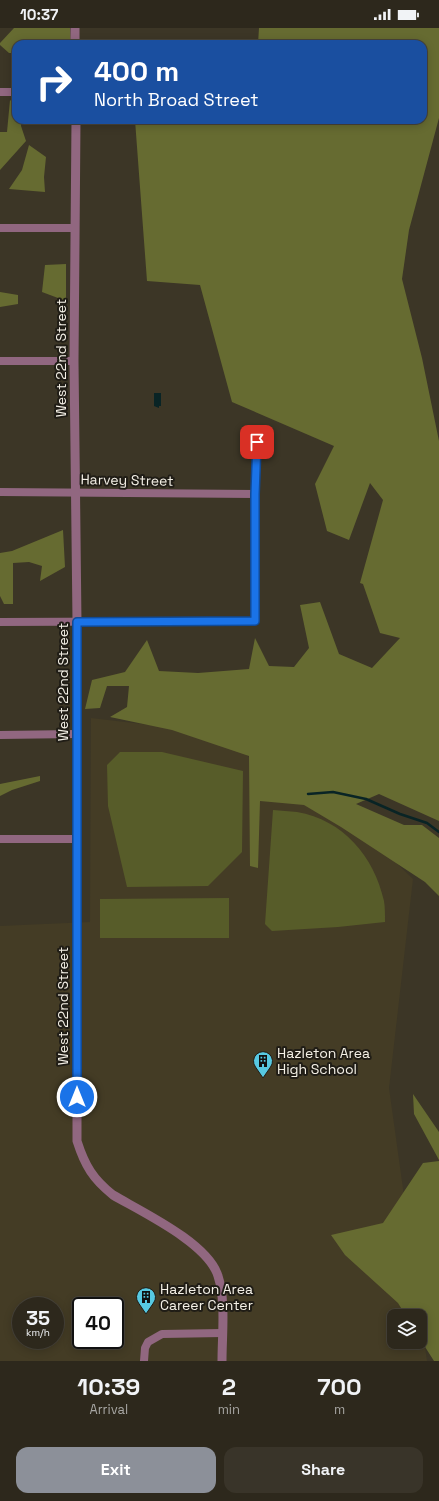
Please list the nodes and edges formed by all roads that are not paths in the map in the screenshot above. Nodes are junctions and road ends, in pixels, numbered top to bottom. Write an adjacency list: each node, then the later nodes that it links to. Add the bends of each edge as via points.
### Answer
1 (75, 28): 2 (street)
2 (75, 40)
3 (0, 92): 4 (street)
4 (12, 92)
5 (76, 124): 7 (street, West 22nd Street)
6 (0, 228): 7 (street)
7 (75, 228): 9 (street, West 22nd Street)
8 (0, 361): 9 (street)
9 (74, 361): 12 (street, West 22nd Street)
10 (258, 429): 13 (street)
11 (0, 492): 12 (street, Harvey Street)
12 (76, 492): 13 (street, Harvey Street); 15 (street, West 22nd Street)
13 (255, 494): 15 (street, via 255,621)
14 (0, 622): 15 (street)
15 (77, 622): 16 (street, West 22nd Street)
16 (76, 734): 17 (street); 19 (street, West 22nd Street)
17 (0, 735)
18 (0, 839): 19 (street)
19 (77, 839): 20 (street, West 22nd Street, via 77,1141 88,1169 97,1181 114,1195 194,1244 207,1257 218,1274 222,1301)
20 (222, 1333): 21 (street, via 162,1334 148,1342); 22 (street, West 22nd Street)
21 (144, 1361)
22 (222, 1361)

